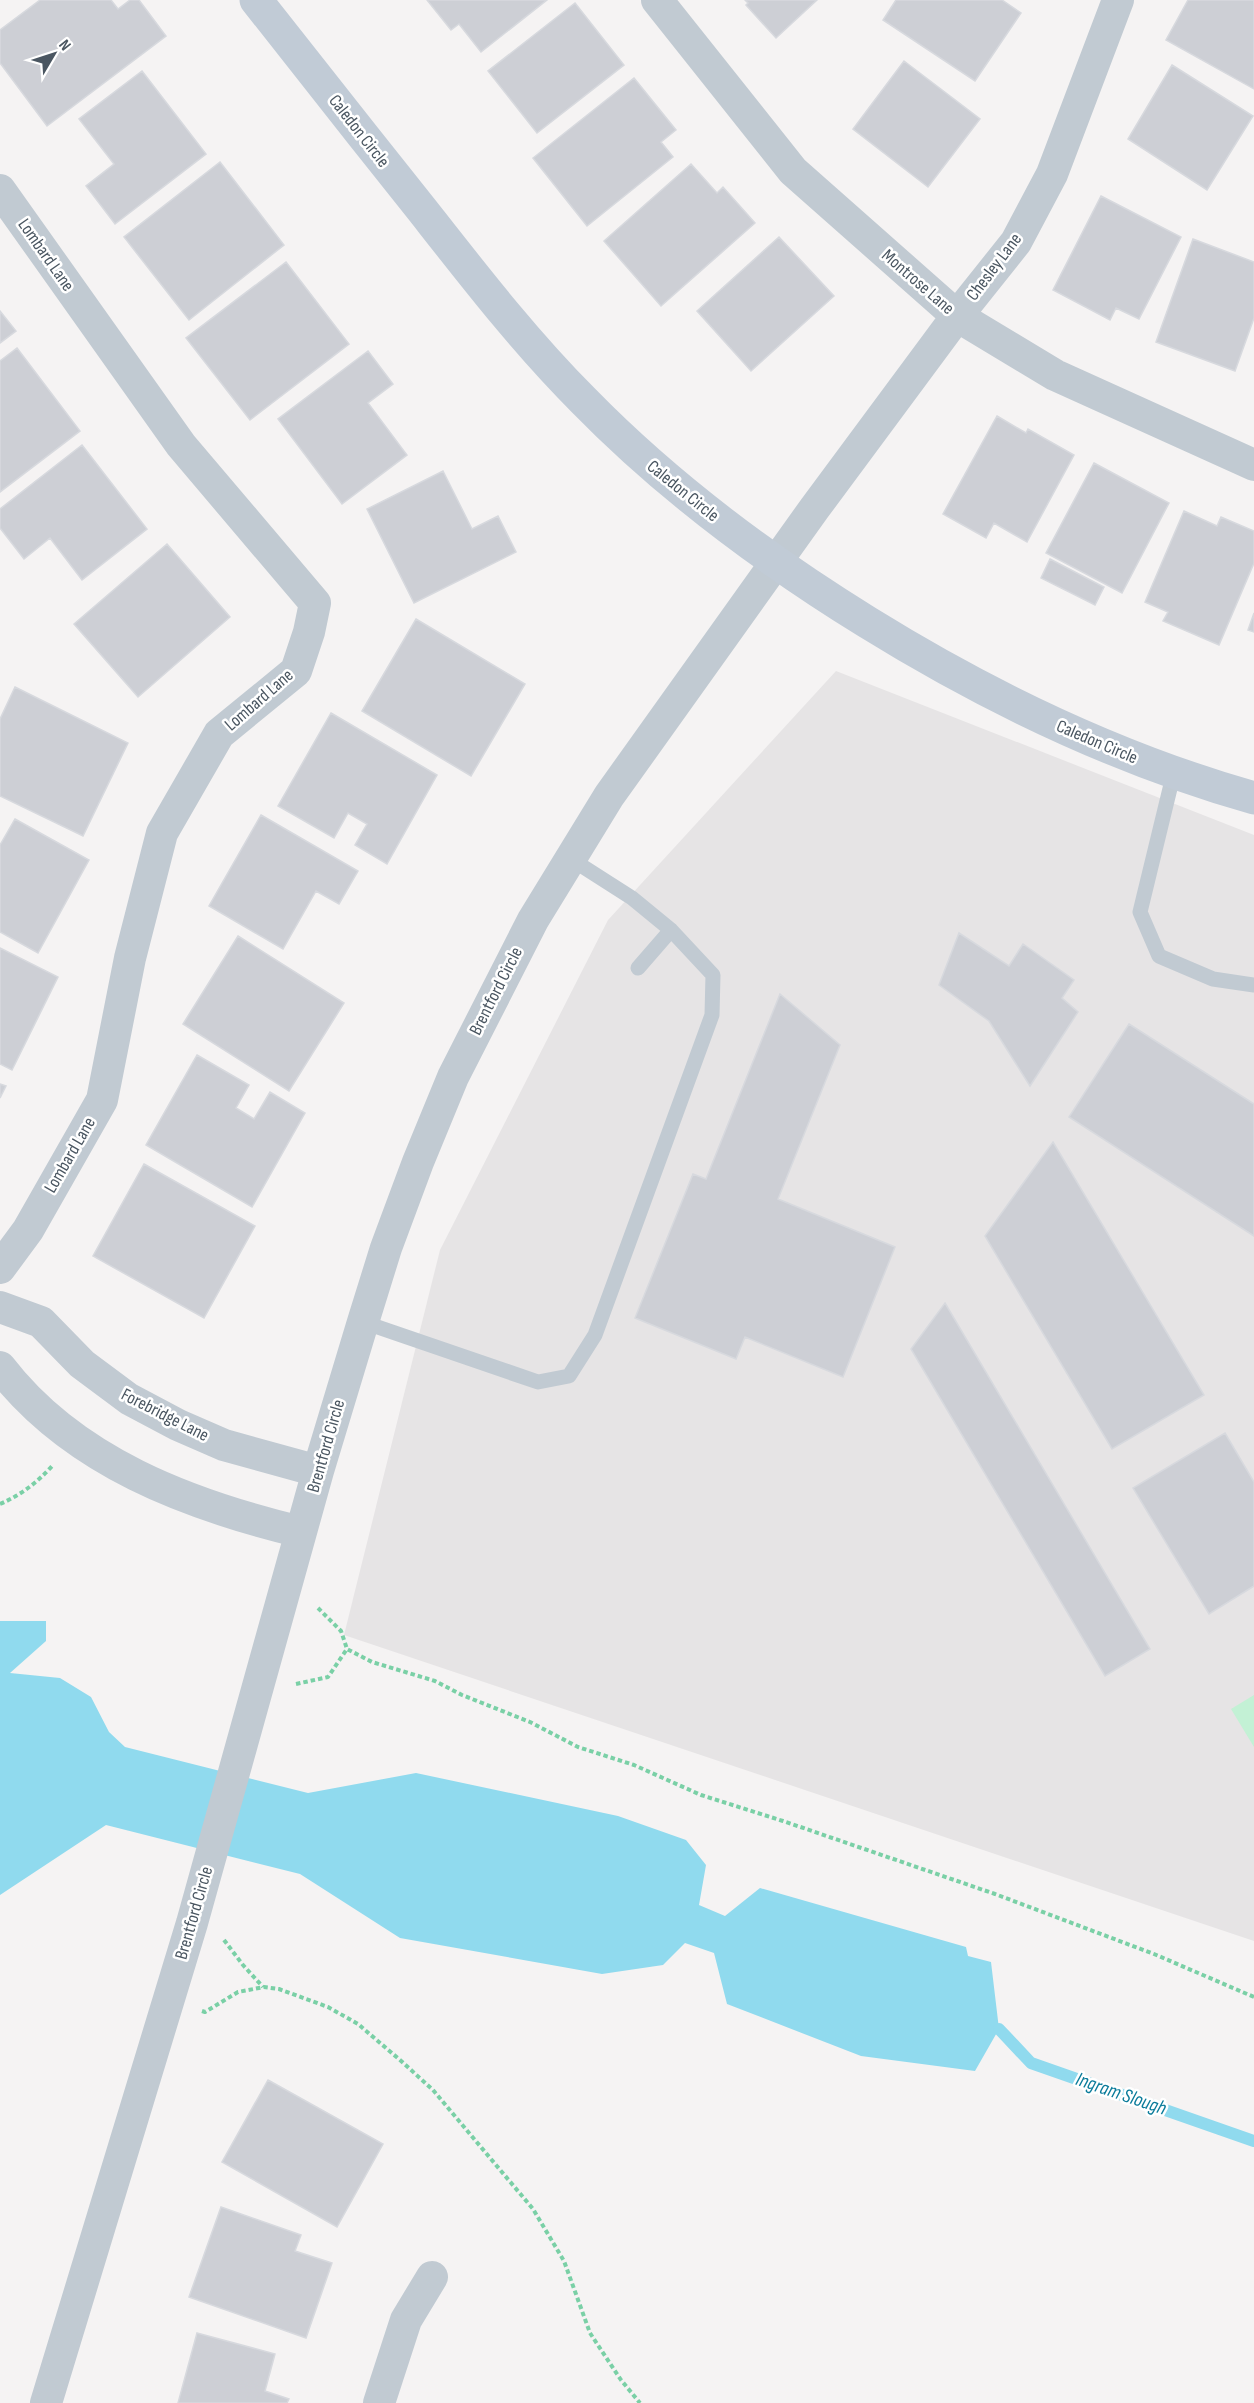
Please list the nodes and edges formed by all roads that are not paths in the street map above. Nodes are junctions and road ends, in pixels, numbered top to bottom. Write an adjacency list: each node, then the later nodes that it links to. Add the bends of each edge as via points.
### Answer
1 (256, 0): 7 (street, Caledon Circle, via 527,339 643,458)
2 (657, 0): 5 (street, Montrose Lane, via 793,171)
3 (1118, 0): 5 (street, Chesley Lane, via 1047,183 1016,242)
4 (0, 190): 14 (street, Lombard Lane, via 181,445 315,603 296,671 219,734 162,833 130,958 102,1100 28,1230)
5 (957, 316): 6 (street, Montrose Lane, via 1055,375); 7 (street, Chesley Lane)
6 (1254, 465)
7 (776, 564): 8 (street, Caledon Circle, via 932,662 1002,699); 10 (street, Brentford Circle, via 609,796)
8 (1174, 772): 9 (street, Caledon Circle); 13 (lane, via 1140,912 1159,956 1213,979)
9 (1254, 798)
10 (571, 859): 11 (lane, via 632,898); 16 (street, Brentford Circle, via 532,920 453,1077 386,1248)
11 (671, 930): 12 (lane); 16 (lane, via 713,975 712,1015 594,1335 569,1376 538,1382)
12 (638, 968)
13 (1254, 985)
14 (0, 1268)
15 (0, 1307): 18 (street, Forebridge Lane, via 41,1322 82,1364 129,1399 178,1425 224,1444)
16 (363, 1322): 18 (street, Brentford Circle)
17 (0, 1367): 19 (street, via 72,1437 123,1470 222,1512)
18 (318, 1471): 19 (street, Brentford Circle)
19 (301, 1532): 21 (street, Brentford Circle, via 193,1920)
20 (432, 2277): 22 (street, via 406,2320)
21 (46, 2403)
22 (379, 2403)

